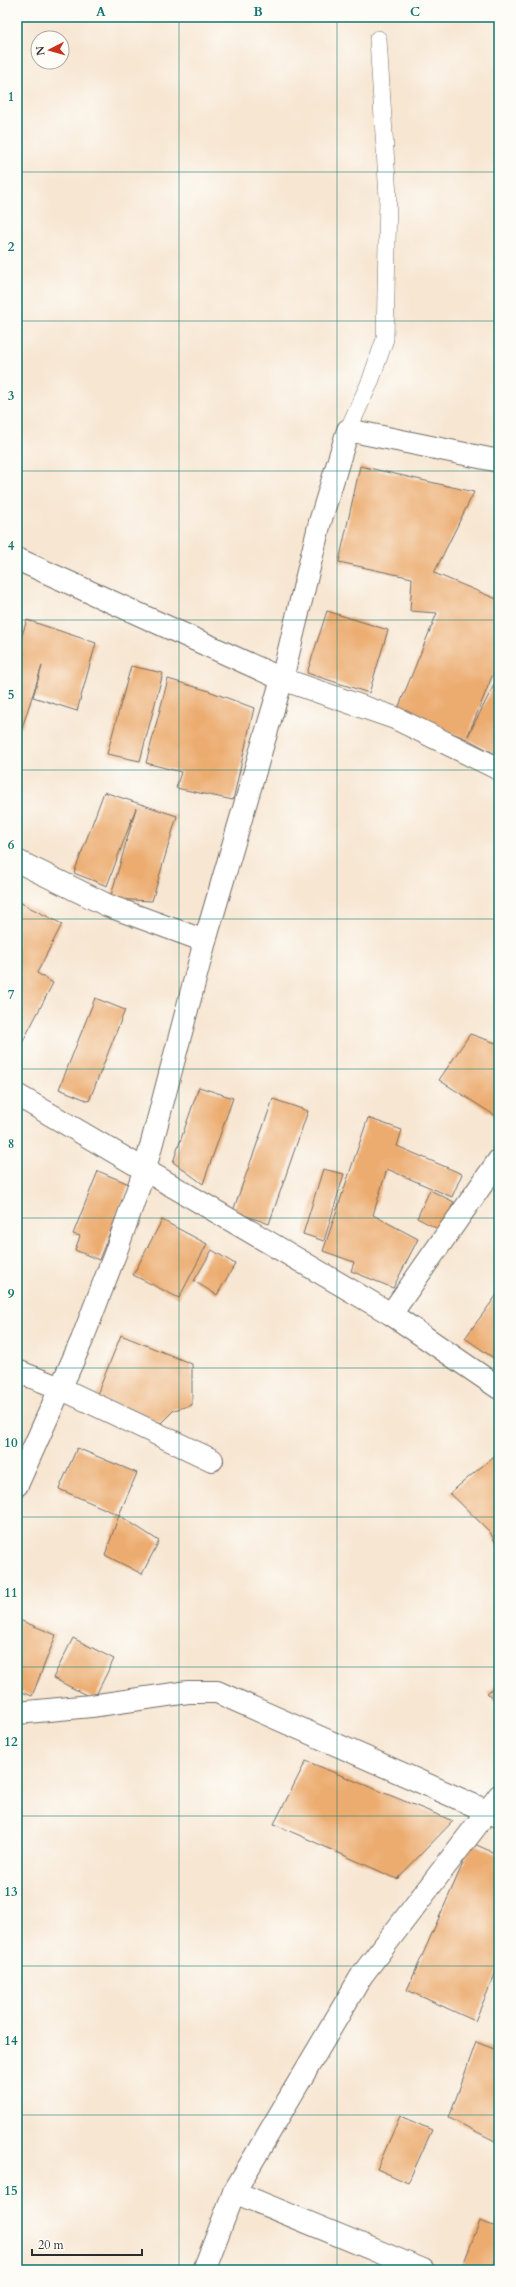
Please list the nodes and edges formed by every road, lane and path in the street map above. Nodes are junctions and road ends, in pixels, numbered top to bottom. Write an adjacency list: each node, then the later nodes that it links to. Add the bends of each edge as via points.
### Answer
1 (378, 39): 2 (lane, via 388,197 385,339 370,382)
2 (348, 430): 3 (street); 5 (street, via 320,522)
3 (499, 461)
4 (17, 559): 5 (street)
5 (282, 679): 6 (street, via 395,718); 8 (street)
6 (499, 769)
7 (17, 861): 8 (street, via 109,906)
8 (205, 942): 11 (street)
9 (17, 1094): 11 (street)
10 (499, 1160): 12 (street)
11 (145, 1169): 12 (street); 14 (street, via 82,1340)
12 (391, 1314): 15 (street)
13 (17, 1371): 14 (street)
14 (60, 1388): 16 (street); 17 (street)
15 (499, 1388)
16 (212, 1460)
17 (17, 1485)
18 (17, 1713): 19 (street, via 91,1706 188,1692 217,1692)
19 (495, 1808): 20 (street, via 362,1975)
20 (234, 2192): 21 (street); 22 (street)
21 (204, 2270)
22 (423, 2270)

